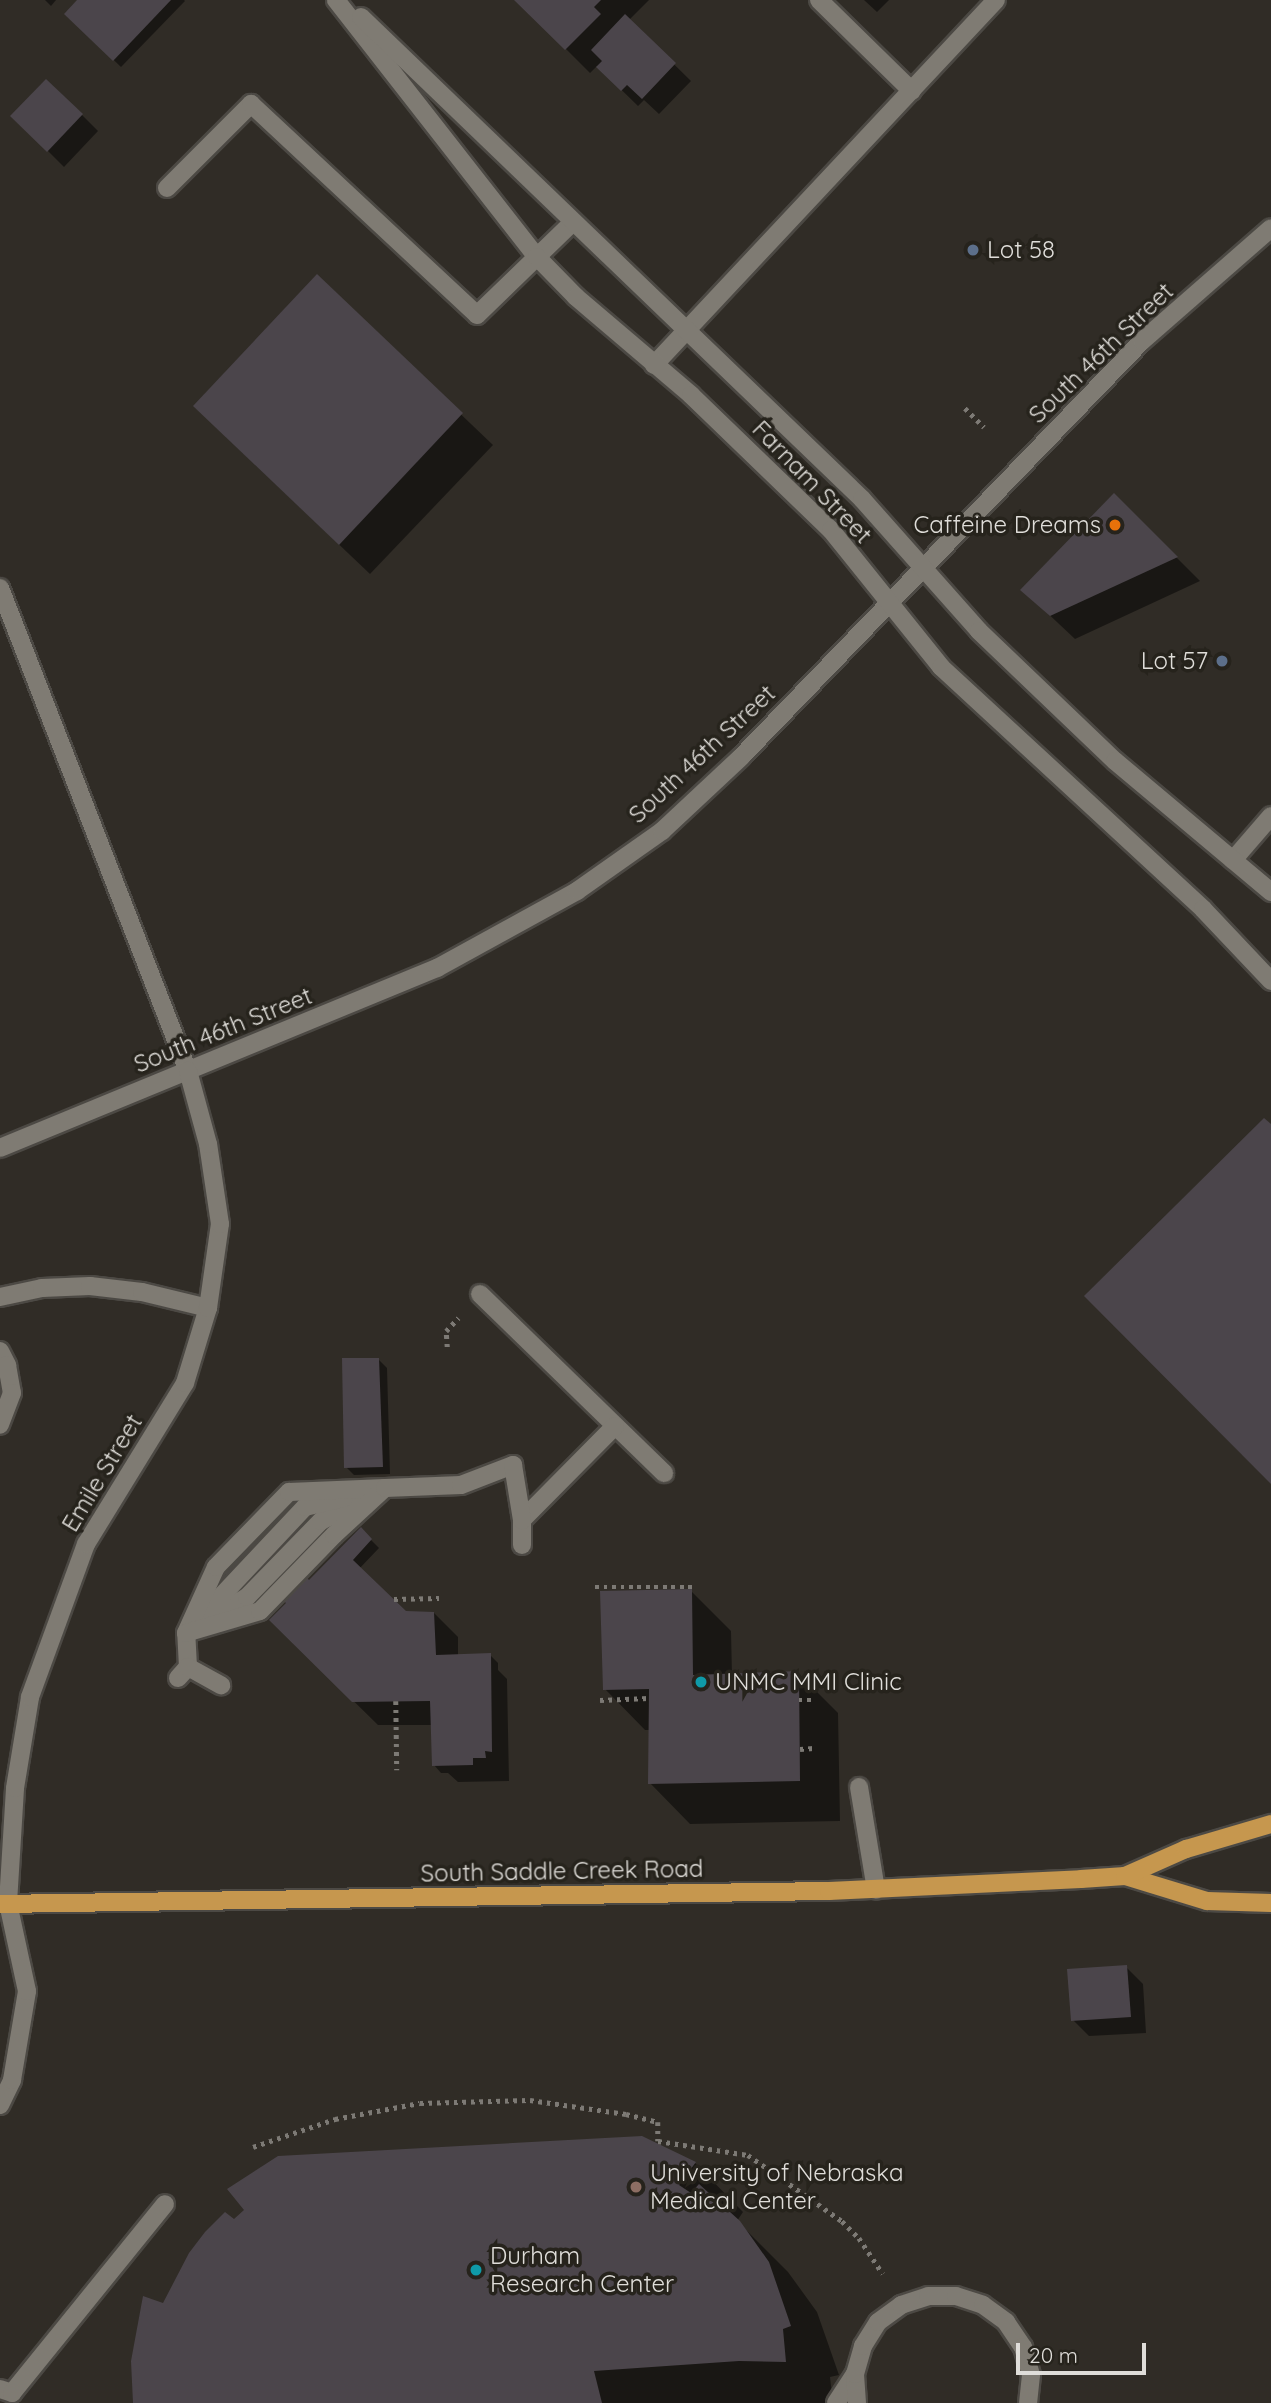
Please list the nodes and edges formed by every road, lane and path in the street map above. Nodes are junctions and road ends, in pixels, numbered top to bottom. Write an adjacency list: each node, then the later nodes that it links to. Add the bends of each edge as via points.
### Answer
1 (336, 0): 9 (street, Farnam Street)
2 (344, 0): 7 (street, Farnam Street)
3 (819, 0): 5 (street)
4 (996, 0): 5 (street)
5 (912, 91): 10 (street)
6 (167, 188): 9 (street, via 251,104 477,315)
7 (572, 223): 9 (street); 10 (street, Farnam Street)
8 (1271, 228): 14 (street, South 46th Street, via 1142,341)
9 (537, 257): 11 (street, Farnam Street, via 576,298)
10 (685, 331): 11 (street); 14 (street, Farnam Street, via 862,499)
11 (654, 365): 16 (street, Farnam Street, via 831,530)
12 (965, 408): 13 (path)
13 (984, 427)
14 (922, 568): 16 (street, South 46th Street); 18 (street, Farnam Street, via 979,631 1115,761)
15 (0, 588): 21 (street, Emile Street)
16 (889, 603): 20 (street, Farnam Street, via 941,667 1203,909); 21 (street, South 46th Street, via 741,757 662,831 577,891 437,968)
17 (1271, 816): 18 (street)
18 (1233, 860): 19 (street, Farnam Street)
19 (1271, 892)
20 (1271, 981)
21 (188, 1071): 22 (street, South 46th Street); 25 (street, Emile Street, via 208,1144 220,1224)
22 (0, 1148)
23 (480, 1294): 30 (street)
24 (0, 1297): 25 (street, via 42,1288 90,1286 142,1292)
25 (208, 1308): 54 (street, Emile Street, via 185,1383 86,1545 30,1697)
26 (461, 1315): 27 (path, via 446,1331)
27 (447, 1347)
28 (0, 1351): 29 (street, via 12,1393)
29 (0, 1424)
30 (615, 1426): 31 (street); 33 (street)
31 (664, 1473)
32 (385, 1488): 33 (street, via 461,1485 513,1465); 39 (street, via 260,1611); 39 (street, via 305,1507); 39 (street, via 289,1492 216,1567)
33 (522, 1520): 34 (street)
34 (522, 1545)
35 (595, 1587): 36 (path)
36 (696, 1587)
37 (439, 1598): 38 (path)
38 (394, 1600)
39 (186, 1633): 40 (street, via 183,1673)
40 (221, 1685)
41 (649, 1698): 42 (path)
42 (600, 1700)
43 (799, 1700): 44 (path)
44 (813, 1700)
45 (396, 1701): 48 (path)
46 (800, 1748): 47 (path)
47 (814, 1748)
48 (397, 1770)
49 (859, 1787): 52 (street)
50 (1271, 1824): 51 (main road, South Saddle Creek Road, via 1186,1849)
51 (1125, 1876): 52 (main road, South Saddle Creek Road); 53 (main road, South Saddle Creek Road, via 1207,1901)
52 (876, 1890): 54 (main road, South Saddle Creek Road)
53 (1271, 1903)
54 (3, 1908): 55 (street, Emile Street, via 27,1992 12,2080)
55 (0, 2105)
56 (253, 2147): 58 (path, via 335,2119 420,2103 530,2100 626,2114 658,2123 658,2141 748,2155 842,2221)
57 (165, 2204): 60 (street)
58 (883, 2274)
59 (855, 2374): 61 (street); 62 (street); 63 (street, via 863,2346 878,2322 901,2305 928,2296 957,2296 984,2305 1023,2347 1031,2375)
60 (7, 2395)
61 (836, 2403)
62 (857, 2403)
63 (1028, 2403)

